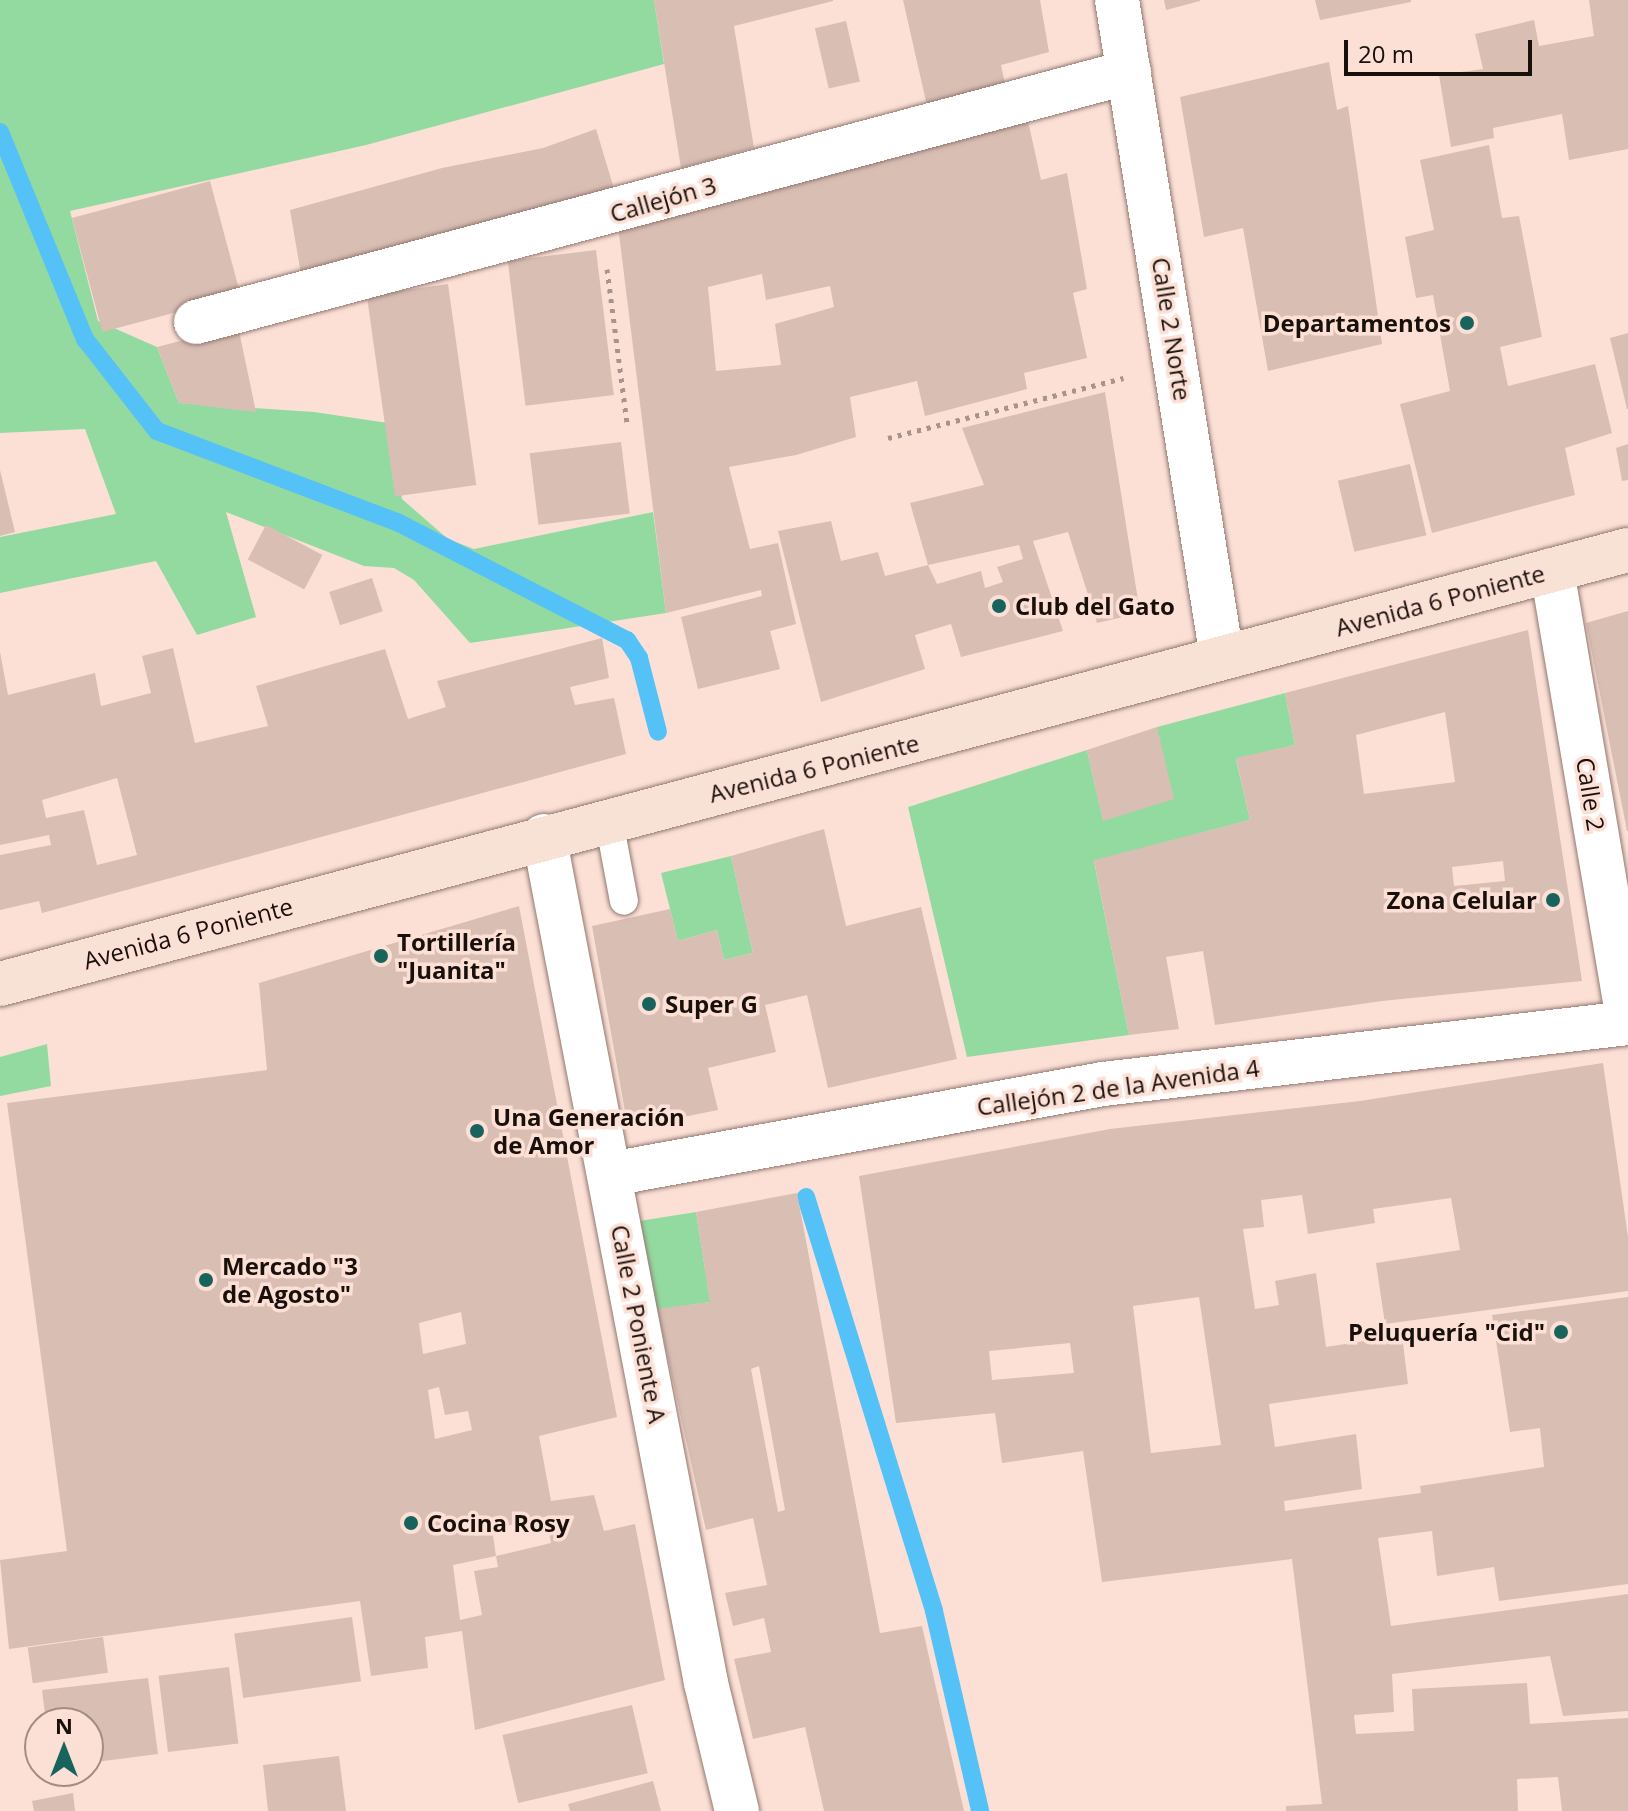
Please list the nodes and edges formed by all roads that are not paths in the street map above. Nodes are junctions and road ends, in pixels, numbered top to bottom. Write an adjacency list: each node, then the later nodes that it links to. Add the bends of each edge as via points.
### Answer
1 (1117, 0): 2 (street, Calle 2 Norte)
2 (1129, 72): 3 (street, Callejón 3); 6 (street, Calle 2 Norte)
3 (196, 322)
4 (1628, 550): 5 (street, Avenida 6 Poniente)
5 (1552, 570): 6 (street, Avenida 6 Poniente); 11 (street, Calle 2)
6 (1222, 658): 7 (street, Avenida 6 Poniente)
7 (609, 821): 8 (street, Avenida 6 Poniente); 9 (lane)
8 (544, 836): 10 (street, Avenida 6 Poniente); 12 (street, Calle 2 Poniente A)
9 (624, 901)
10 (0, 984)
11 (1628, 1020): 12 (street, Callejón 2 de la Avenida 4, via 1103,1084)
12 (611, 1174): 13 (street, Calle 2 Poniente A, via 706,1683)
13 (737, 1811)

